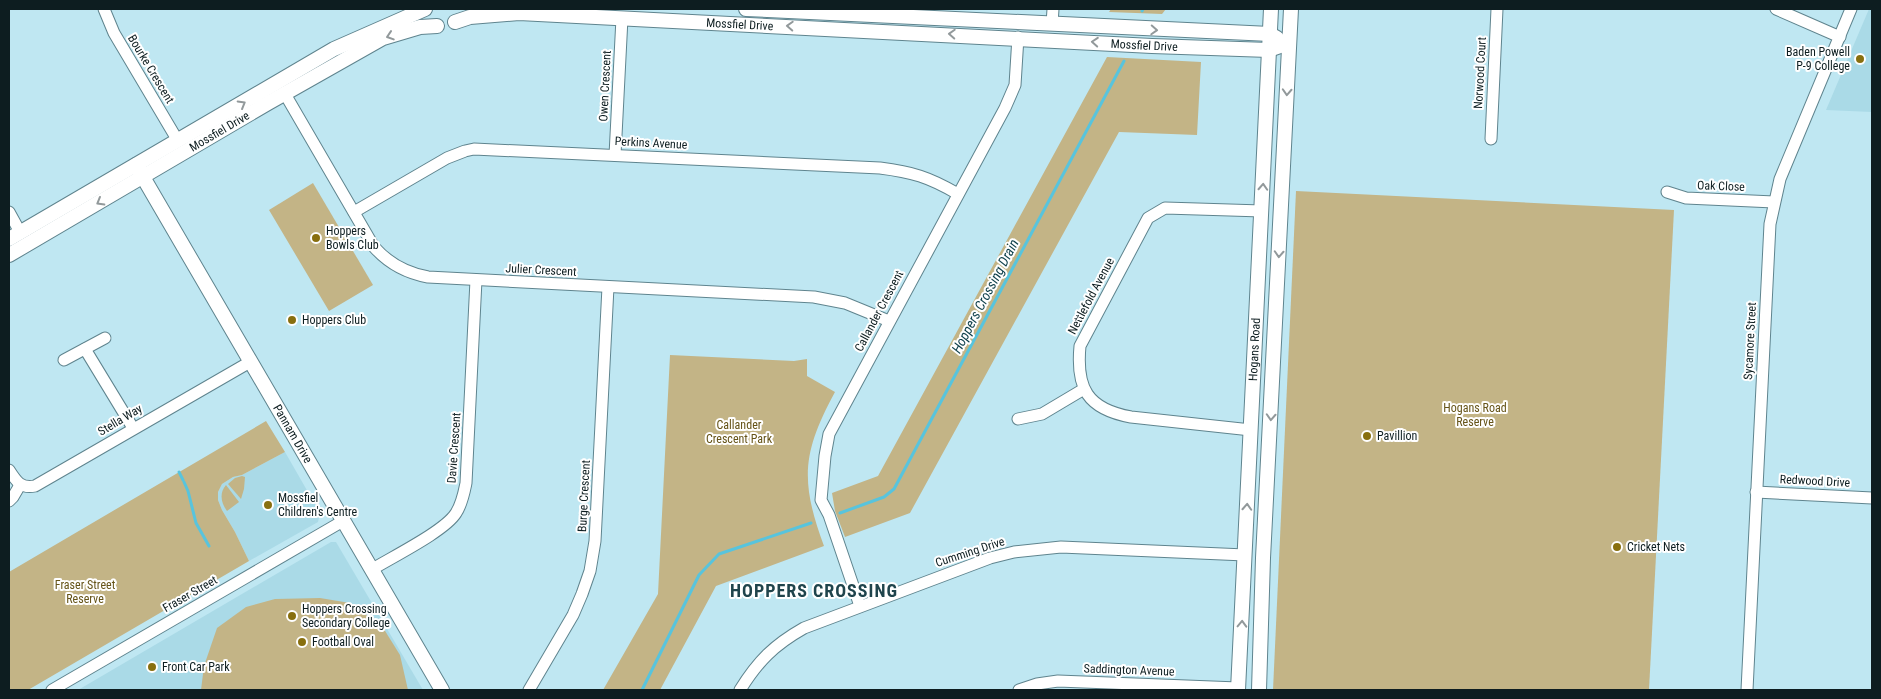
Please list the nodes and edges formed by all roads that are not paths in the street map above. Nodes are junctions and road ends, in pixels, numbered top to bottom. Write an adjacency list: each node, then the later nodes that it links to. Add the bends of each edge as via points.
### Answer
1 (104, 9): 27 (street, Bourke Crescent, via 114,33)
2 (424, 9): 25 (street, Mossfiel Drive, via 334,49)
3 (429, 9): 17 (street, via 430,19)
4 (746, 9): 11 (street, Mossfiel Drive)
5 (1053, 9): 16 (street)
6 (1271, 9): 19 (street, Hogans Road)
7 (1291, 9): 23 (street, Hogans Road)
8 (1497, 9): 26 (street, Norwood Court)
9 (1776, 9): 20 (street)
10 (1851, 9): 20 (street, Sycamore Street)
11 (900, 12): 15 (street, Mossfiel Drive); 18 (street)
12 (623, 14): 13 (street, Mossfiel Drive); 14 (street, Mossfiel Drive); 28 (street, Owen Crescent)
13 (653, 14): 18 (street, Mossfiel Drive, one-way to 13)
14 (456, 15): 17 (street, Mossfiel Drive, via 447,27)
15 (1020, 22): 16 (street, Mossfiel Drive); 21 (street)
16 (1052, 24): 19 (street, Mossfiel Drive, one-way to 19); 22 (street)
17 (437, 26): 25 (street, Mossfiel Drive, one-way to 25, via 420,27 383,38)
18 (899, 32): 21 (street, Mossfiel Drive, one-way to 18)
19 (1270, 34): 23 (street, Mossfiel Drive); 24 (street, Hogans Road)
20 (1840, 37): 32 (street, Sycamore Street, via 1790,153)
21 (1018, 38): 22 (street, Mossfiel Drive); 31 (street, Callander Crescent, via 1015,85)
22 (1051, 39): 24 (street, Mossfiel Drive, one-way to 22)
23 (1289, 43): 24 (street, Mossfiel Drive); 56 (street, Hogans Road, one-way to 56)
24 (1269, 50): 33 (street, Hogans Road, one-way to 24)
25 (282, 89): 27 (street, Mossfiel Drive); 35 (street, Julier Crescent)
26 (1491, 138)
27 (181, 147): 29 (street, Mossfiel Drive)
28 (615, 155): 31 (street, Perkins Avenue, via 898,170 933,180); 35 (street, Perkins Avenue, via 465,150)
29 (139, 172): 36 (street, Mossfiel Drive); 44 (street, Pannam Drive)
30 (1668, 192): 32 (street, Oak Close, via 1686,198)
31 (958, 194): 40 (street, Callander Crescent)
32 (1774, 202): 51 (street, Sycamore Street, via 1768,242)
33 (1262, 211): 45 (street, Nettlefold Avenue, via 1165,208 1148,218 1080,346 1078,368); 48 (street, Hogans Road)
34 (9, 212): 36 (street)
35 (354, 212): 38 (street, Julier Crescent, via 374,247 404,271 428,277)
36 (19, 238): 37 (street, Mossfiel Drive)
37 (9, 255)
38 (476, 280): 39 (street, Julier Crescent); 57 (street, Davie Crescent, via 463,498 457,512 444,526)
39 (608, 287): 40 (street, Julier Crescent, via 814,297 845,303); 64 (street, Burge Crescent, via 595,541 591,563 573,615)
40 (889, 321): 58 (street, Callander Crescent, via 829,434 822,472 821,500)
41 (104, 338): 42 (street)
42 (85, 349): 43 (street); 47 (street)
43 (64, 360)
44 (250, 362): 47 (street, Stella Way); 54 (street, Pannam Drive)
45 (1084, 389): 46 (street, via 1042,414); 48 (street, Nettlefold Avenue, via 1096,404 1112,414)
46 (1018, 419)
47 (133, 428): 50 (street, Stella Way, via 35,486)
48 (1251, 430): 55 (street, Hogans Road, one-way to 48)
49 (9, 470): 50 (street)
50 (20, 485): 53 (street)
51 (1756, 492): 52 (street, Redwood Drive); 68 (street, Sycamore Street)
52 (1872, 498)
53 (9, 501)
54 (343, 521): 57 (street, Pannam Drive); 62 (street, Fraser Street)
55 (1245, 555): 56 (street); 58 (street, Cumming Drive, via 1087,547 1036,548 990,558); 60 (street, Hogans Road, one-way to 55)
56 (1264, 558): 59 (street, Hogans Road)
57 (372, 570): 63 (street, Pannam Drive)
58 (860, 606): 65 (street, Cumming Drive, via 786,638 758,663)
59 (1262, 650): 60 (street); 67 (street, Hogans Road)
60 (1240, 657): 61 (street, Hogans Road)
61 (1238, 689): 66 (street, Saddington Avenue, via 1058,681)
62 (52, 690)
63 (442, 690)
64 (529, 690)
65 (740, 690)
66 (1019, 690)
67 (1259, 690)
68 (1747, 690)

